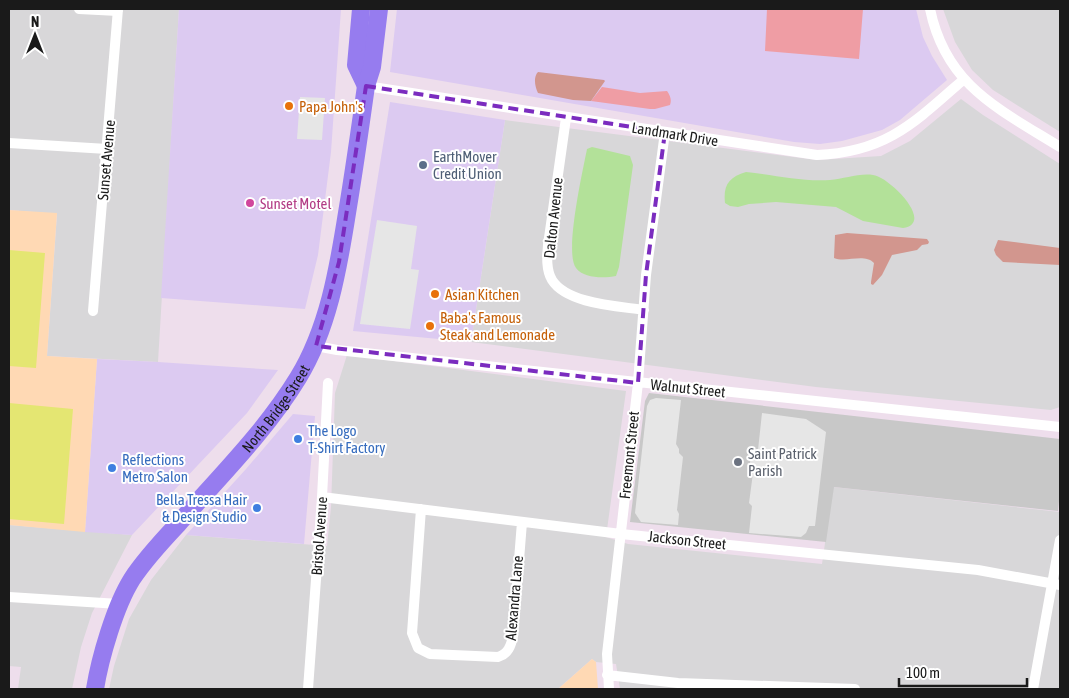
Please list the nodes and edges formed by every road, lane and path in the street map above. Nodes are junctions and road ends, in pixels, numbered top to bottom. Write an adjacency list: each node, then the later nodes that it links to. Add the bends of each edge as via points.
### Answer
1 (79, 9): 5 (street)
2 (361, 9): 7 (highway, via 356,65)
3 (379, 9): 7 (highway, North Bridge Street, via 372,66)
4 (930, 9): 6 (street, via 943,49)
5 (118, 10): 12 (street, Sunset Avenue)
6 (963, 80): 9 (street, Landmark Drive, via 894,136 848,152 817,155); 11 (street, via 992,105)
7 (366, 86): 8 (street, Landmark Drive); 15 (highway, North Bridge Street, via 339,262)
8 (566, 118): 9 (street, Landmark Drive); 13 (street, Dalton Avenue, via 548,245 547,262 552,280 582,301)
9 (665, 132): 13 (street, Freemont Street, via 646,267)
10 (9, 143): 12 (street)
11 (1060, 147)
12 (107, 149): 14 (street, Sunset Avenue)
13 (644, 310): 16 (street, Freemont Street)
14 (93, 311)
15 (316, 346): 16 (street, Walnut Street); 26 (highway, North Bridge Street, via 276,413 157,547 132,579)
16 (638, 383): 18 (street, Walnut Street); 22 (street, Freemont Street)
17 (328, 384): 19 (street, Bristol Avenue)
18 (1060, 427)
19 (322, 497): 20 (street, Jackson Street); 29 (street, Bristol Avenue)
20 (421, 509): 21 (street, Jackson Street); 21 (street, Alexandra Lane, via 412,633 418,648 430,654 498,657 509,648 513,635)
21 (522, 522): 22 (street, Jackson Street)
22 (621, 534): 24 (street, Jackson Street, via 978,570); 27 (street, Freemont Street)
23 (1060, 540): 24 (street)
24 (1056, 584): 32 (street)
25 (9, 597): 26 (street)
26 (119, 604): 28 (highway, North Bridge Street)
27 (607, 675): 30 (street, Freemont Street); 31 (street, via 678,683)
28 (94, 689)
29 (308, 689)
30 (609, 689)
31 (854, 689)
32 (1033, 689)

